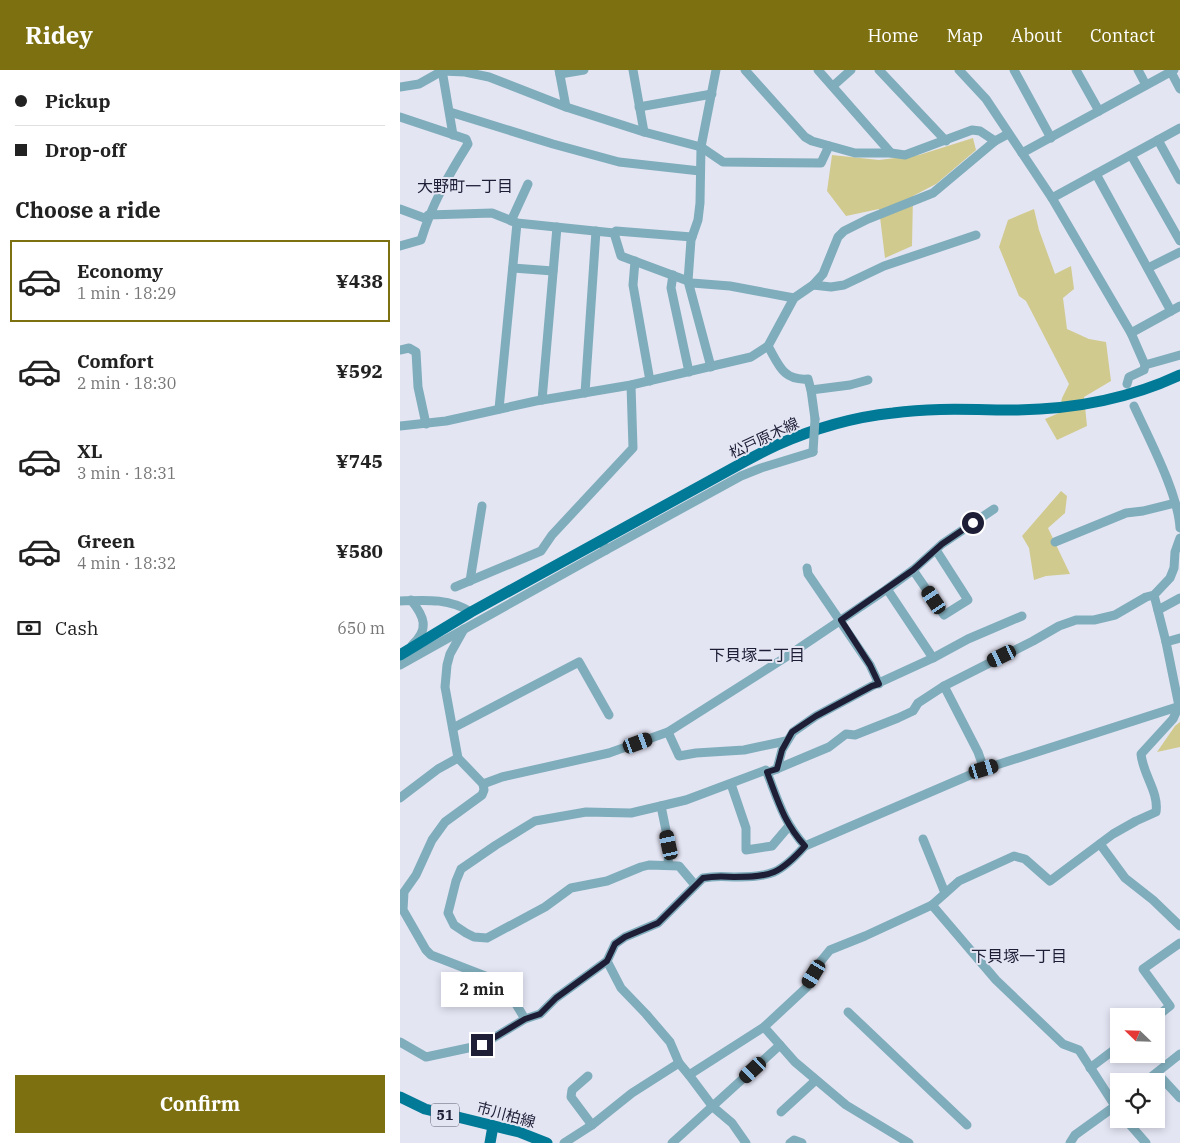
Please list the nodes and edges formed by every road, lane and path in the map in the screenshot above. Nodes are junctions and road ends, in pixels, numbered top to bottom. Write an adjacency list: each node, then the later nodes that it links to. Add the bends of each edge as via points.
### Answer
1 (584, 70): 14 (street)
2 (633, 70): 21 (street)
3 (716, 70): 19 (street)
4 (745, 70): 33 (street, via 805,137)
5 (818, 70): 16 (street)
6 (851, 70): 16 (street)
7 (879, 70): 31 (street)
8 (959, 70): 27 (street, via 986,99)
9 (1014, 70): 29 (street)
10 (1076, 70): 22 (street)
11 (1138, 70): 15 (street)
12 (442, 71): 17 (street, via 419,84); 20 (street, via 489,76); 23 (street)
13 (1173, 71): 15 (street); 18 (street)
14 (560, 72): 20 (street)
15 (1146, 85): 22 (street)
16 (833, 86): 35 (street)
17 (400, 87)
18 (1180, 89)
19 (712, 94): 21 (street); 34 (street)
20 (566, 107): 26 (street)
21 (639, 107): 26 (street)
22 (1098, 111): 29 (street)
23 (450, 112): 28 (street); 38 (street, via 619,162)
24 (400, 117): 28 (street)
25 (1180, 128): 30 (street)
26 (644, 132): 34 (street)
27 (1008, 134): 32 (street); 36 (street)
28 (453, 135): 44 (street, via 466,139 468,144 442,186)
29 (1051, 138): 36 (street)
30 (1158, 140): 37 (street); 40 (street)
31 (946, 141): 32 (street, via 972,130 980,131); 35 (street, via 905,155)
32 (995, 142): 60 (street, via 933,194 844,231 838,237 823,274)
33 (829, 146): 34 (street, via 821,163 723,162); 35 (street, via 855,153)
34 (701, 147): 38 (street)
35 (891, 153)
36 (1022, 153): 42 (street)
37 (1132, 155): 39 (street); 51 (street)
38 (700, 170): 50 (street, via 698,220)
39 (1096, 174): 42 (street); 56 (street)
40 (1180, 180)
41 (528, 184): 45 (street)
42 (1052, 198): 63 (street)
43 (400, 209): 44 (street)
44 (428, 217): 45 (street, via 492,213); 52 (street, via 421,240)
45 (514, 222): 46 (street); 55 (street)
46 (557, 227): 47 (street); 57 (street)
47 (596, 231): 48 (street); 76 (street)
48 (614, 233): 50 (street); 54 (street, via 621,256)
49 (976, 235): 60 (street, via 884,266 844,285)
50 (692, 237): 59 (street)
51 (1180, 242)
52 (400, 246)
53 (1180, 252): 56 (street)
54 (635, 261): 58 (street); 72 (street, via 633,285)
55 (513, 268): 57 (street); 79 (street)
56 (1148, 268): 62 (street)
57 (553, 270): 77 (street)
58 (673, 276): 59 (street); 69 (street, via 670,288)
59 (688, 281): 61 (street); 68 (street)
60 (813, 285): 61 (street)
61 (794, 298): 64 (street)
62 (1176, 308): 63 (street)
63 (1131, 333): 67 (street)
64 (768, 346): 68 (street, via 751,357); 75 (street, via 789,377 808,380)
65 (400, 350): 80 (street, via 409,348 416,352 418,387)
66 (1180, 355): 67 (street)
67 (1145, 365): 73 (street, via 1144,370 1129,377)
68 (711, 367): 69 (street)
69 (689, 372): 72 (street)
70 (1180, 375): 88 (main road, 松戸原木線, via 1116,399 1059,408 920,410 849,421 776,445)
71 (868, 380): 75 (street)
72 (650, 381): 74 (street)
73 (1127, 384)
74 (631, 385): 76 (street); 92 (street, via 633,448 541,551)
75 (811, 390): 88 (street, bridge, via 815,419 813,452 742,476)
76 (585, 393): 77 (street)
77 (542, 400): 79 (street)
78 (1134, 406): 82 (street)
79 (499, 409): 80 (street)
80 (426, 424): 81 (street)
81 (400, 426)
82 (1175, 503): 85 (street); 87 (street, via 1126,513)
83 (482, 506): 92 (street)
84 (994, 509): 89 (street)
85 (1180, 528)
86 (1180, 538): 95 (street, via 1170,578)
87 (1054, 542)
88 (604, 545): 100 (main road, 松戸原木線); 103 (street)
89 (936, 550): 91 (street); 91 (street, via 968,600 944,615)
90 (807, 568): 102 (street)
91 (913, 570): 94 (street)
92 (470, 581): 93 (street)
93 (455, 587)
94 (887, 590): 102 (street); 107 (street)
95 (1154, 595): 99 (street); 110 (street, via 1115,615 1076,620 1059,626)
96 (1180, 598): 99 (street)
97 (410, 600): 98 (street); 100 (street, via 440,601 459,605); 106 (street, via 423,618 422,633)
98 (400, 601)
99 (1158, 610): 105 (street)
100 (471, 612): 106 (main road, 松戸原木線)
101 (1022, 616): 107 (street)
102 (841, 620): 109 (street); 114 (street)
103 (464, 629): 108 (street); 113 (street, via 447,665 445,687)
104 (1180, 638): 105 (street)
105 (1166, 642): 111 (street)
106 (402, 653)
107 (933, 658): 109 (street)
108 (400, 665)
109 (879, 684): 115 (street, via 816,716 792,732)
110 (944, 686): 117 (street, via 918,703 913,711 870,730 846,734 829,747); 118 (street)
111 (1180, 706): 118 (street); 126 (street, via 1173,719 1141,754 1157,802 1156,812 1136,820)
112 (609, 715): 113 (street, via 579,662)
113 (454, 728): 116 (street)
114 (668, 732): 115 (street, via 679,756 744,750); 120 (street, via 609,753)
115 (786, 741): 117 (street)
116 (458, 758): 120 (street); 122 (street)
117 (777, 769): 119 (street)
118 (984, 769): 127 (street)
119 (767, 772): 121 (street); 124 (street)
120 (483, 784): 130 (street, via 482,795 445,822 432,840 416,875)
121 (731, 784): 123 (street); 124 (street, via 746,828 746,850 772,846)
122 (400, 798)
123 (661, 806): 128 (street, via 669,845); 128 (street, via 630,813 586,812 535,821 461,869 448,913 454,925 466,933 487,938 544,907 571,888 607,881 641,866)
124 (789, 826): 127 (street)
125 (923, 839): 131 (street)
126 (1100, 844): 131 (street, via 1050,881 1025,859 1014,856 959,881); 133 (street, via 1125,878)
127 (805, 846): 129 (street, via 790,864 776,872 750,877 712,876)
128 (668, 865): 129 (street, via 679,866)
129 (695, 885): 135 (street, via 658,923 615,944)
130 (402, 891): 138 (street, via 404,910 426,950 431,955 498,981 507,989)
131 (945, 893): 132 (street)
132 (932, 905): 139 (street, via 830,950 807,987); 145 (street, via 996,980 1063,1044 1079,1050)
133 (1180, 926)
134 (1180, 943): 136 (street, via 1143,970 1170,1006)
135 (607, 961): 138 (street, via 556,998 540,1014); 144 (street, via 621,988 670,1042)
136 (1165, 1010)
137 (848, 1012): 158 (street)
138 (525, 1019): 140 (street, via 482,1045 436,1056 426,1057)
139 (764, 1027): 141 (street); 148 (street)
140 (400, 1042)
141 (780, 1045): 149 (street); 154 (street)
142 (1110, 1053): 145 (street)
143 (1180, 1054): 146 (street)
144 (679, 1063): 148 (street); 157 (street, via 632,1092)
145 (1090, 1068): 152 (street)
146 (1157, 1073)
147 (588, 1076): 157 (street, via 572,1090 571,1097)
148 (689, 1076): 154 (street)
149 (816, 1080): 155 (street); 168 (street, via 846,1105)
150 (1165, 1082): 153 (street)
151 (400, 1097): 159 (main road, 市川柏線 / 51, via 425,1109)
152 (1110, 1097)
153 (1180, 1098)
154 (713, 1107): 164 (street); 165 (street, via 732,1123)
155 (781, 1112)
156 (1110, 1112): 169 (street, via 1075,1135)
157 (592, 1125): 163 (street)
158 (967, 1125)
159 (494, 1126): 161 (main road); 162 (main road, 市川柏線 / 51)
160 (1133, 1128): 170 (street)
161 (490, 1143)
162 (547, 1143)
163 (564, 1143)
164 (672, 1143)
165 (746, 1143)
166 (790, 1143): 167 (street, via 794,1140)
167 (802, 1143)
168 (909, 1143)
169 (1070, 1143)
170 (1146, 1143)

